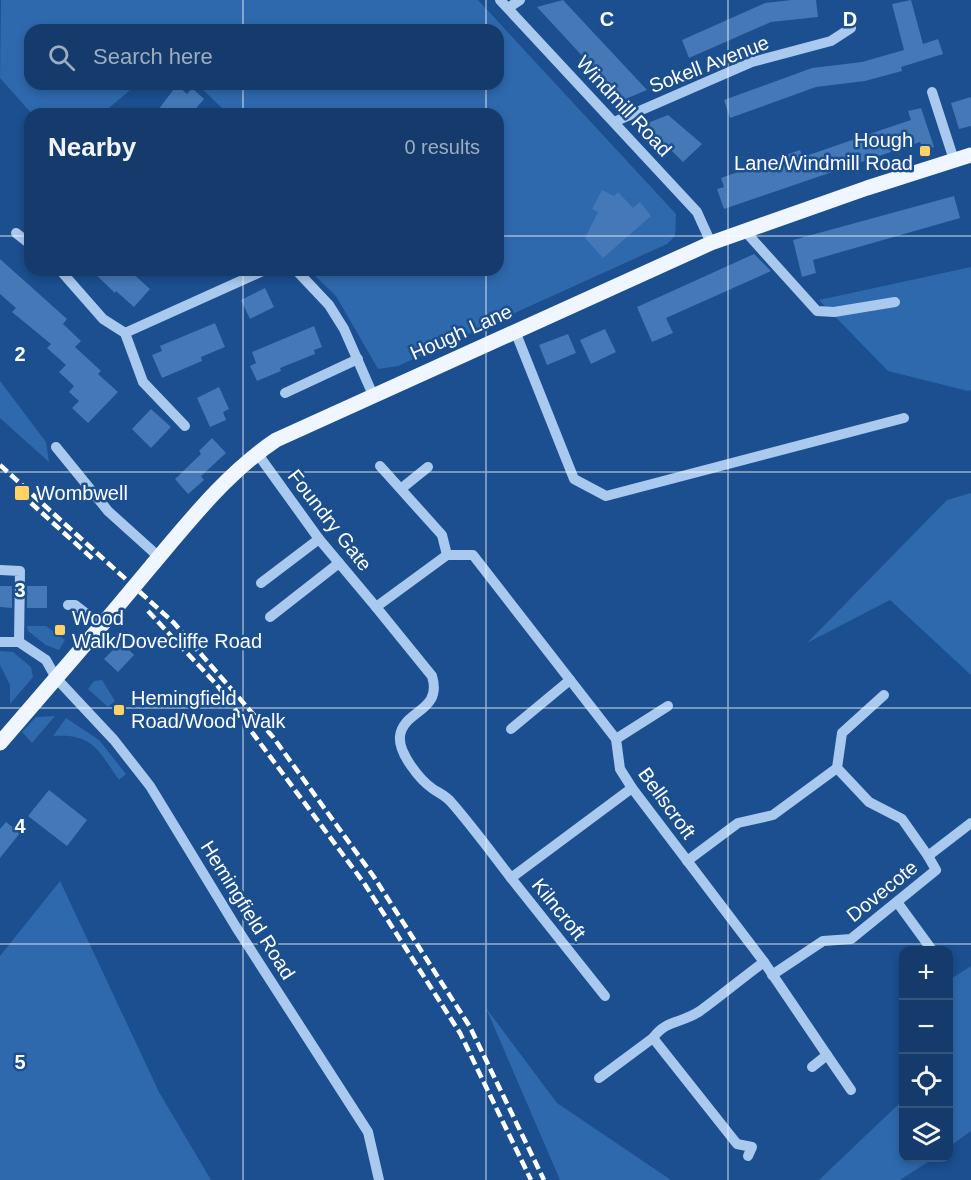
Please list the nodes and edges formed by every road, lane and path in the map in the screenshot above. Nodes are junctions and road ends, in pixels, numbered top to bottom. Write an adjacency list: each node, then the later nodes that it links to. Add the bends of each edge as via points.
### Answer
1 (520, 0): 2 (street)
2 (504, 4): 5 (street, Windmill Road)
3 (851, 28): 5 (street, Sokell Avenue, via 831,41 752,62)
4 (932, 92): 7 (street)
5 (614, 122): 11 (street, Windmill Road, via 697,212)
6 (971, 155): 7 (main road, Hough Lane)
7 (954, 160): 8 (main road, Hough Lane)
8 (744, 230): 11 (main road, Hough Lane); 15 (street, via 817,311)
9 (16, 232): 10 (street)
10 (24, 239)
11 (711, 243): 16 (main road, Hough Lane)
12 (65, 276): 17 (street, via 103,319)
13 (252, 276): 17 (street)
14 (302, 276): 18 (street, via 329,304)
15 (895, 302)
16 (515, 331): 20 (main road, Hough Lane); 21 (street, via 574,479 606,496)
17 (125, 333): 22 (street, via 143,381)
18 (358, 359): 19 (street); 20 (street)
19 (285, 393)
20 (373, 395): 24 (main road, Hough Lane)
21 (904, 418)
22 (185, 426)
23 (56, 447): 30 (street, via 108,511)
24 (256, 453): 28 (street, Foundry Gate); 30 (main road, Hough Lane, via 206,502)
25 (380, 466): 27 (street)
26 (428, 467): 27 (street)
27 (402, 488): 29 (street, via 442,535)
28 (319, 539): 31 (street, Foundry Gate); 33 (street)
29 (447, 555): 35 (street); 41 (street, via 473,555)
30 (156, 561): 37 (main road, Hough Lane, bridge)
31 (339, 563): 35 (street, Foundry Gate); 36 (street)
32 (0, 570): 39 (street, via 20,571)
33 (261, 583)
34 (68, 605): 37 (street, via 75,604)
35 (376, 607): 52 (street, Foundry Gate, via 432,676 434,684 429,703 403,726 400,736 405,753 425,782 450,800)
36 (270, 617)
37 (104, 622): 40 (main road, Hough Lane)
38 (0, 642): 39 (street)
39 (19, 642): 40 (street, Hemingfield Road, via 46,660)
40 (56, 678): 46 (main road, Hough Lane); 64 (street, Hemingfield Road, via 114,740 150,786 368,1132)
41 (570, 680): 44 (street); 45 (street)
42 (884, 695): 47 (street, via 842,733)
43 (668, 706): 45 (street)
44 (511, 729)
45 (616, 739): 48 (street, Bellscroft, via 620,769)
46 (0, 743)
47 (837, 768): 50 (street, Dovecote, via 869,802 902,819); 51 (street, via 772,815 738,823)
48 (632, 788): 51 (street, Bellscroft); 52 (street, Kilncroft)
49 (971, 823): 50 (street, Dovecote)
50 (928, 856): 53 (street, Dovecote, via 936,870)
51 (687, 861): 55 (street, Bellscroft)
52 (511, 878): 57 (street, Kilncroft)
53 (897, 902): 54 (street); 56 (street, Dovecote, via 851,939 823,941)
54 (928, 946)
55 (764, 962): 56 (street, Bellscroft); 58 (street, via 699,1011 662,1026)
56 (772, 975): 59 (street, Bellscroft)
57 (606, 996)
58 (653, 1038): 61 (street); 63 (street, via 737,1144 752,1147)
59 (827, 1055): 60 (street); 62 (street, Bellscroft)
60 (812, 1067)
61 (599, 1078)
62 (851, 1090)
63 (748, 1156)
64 (380, 1180)

